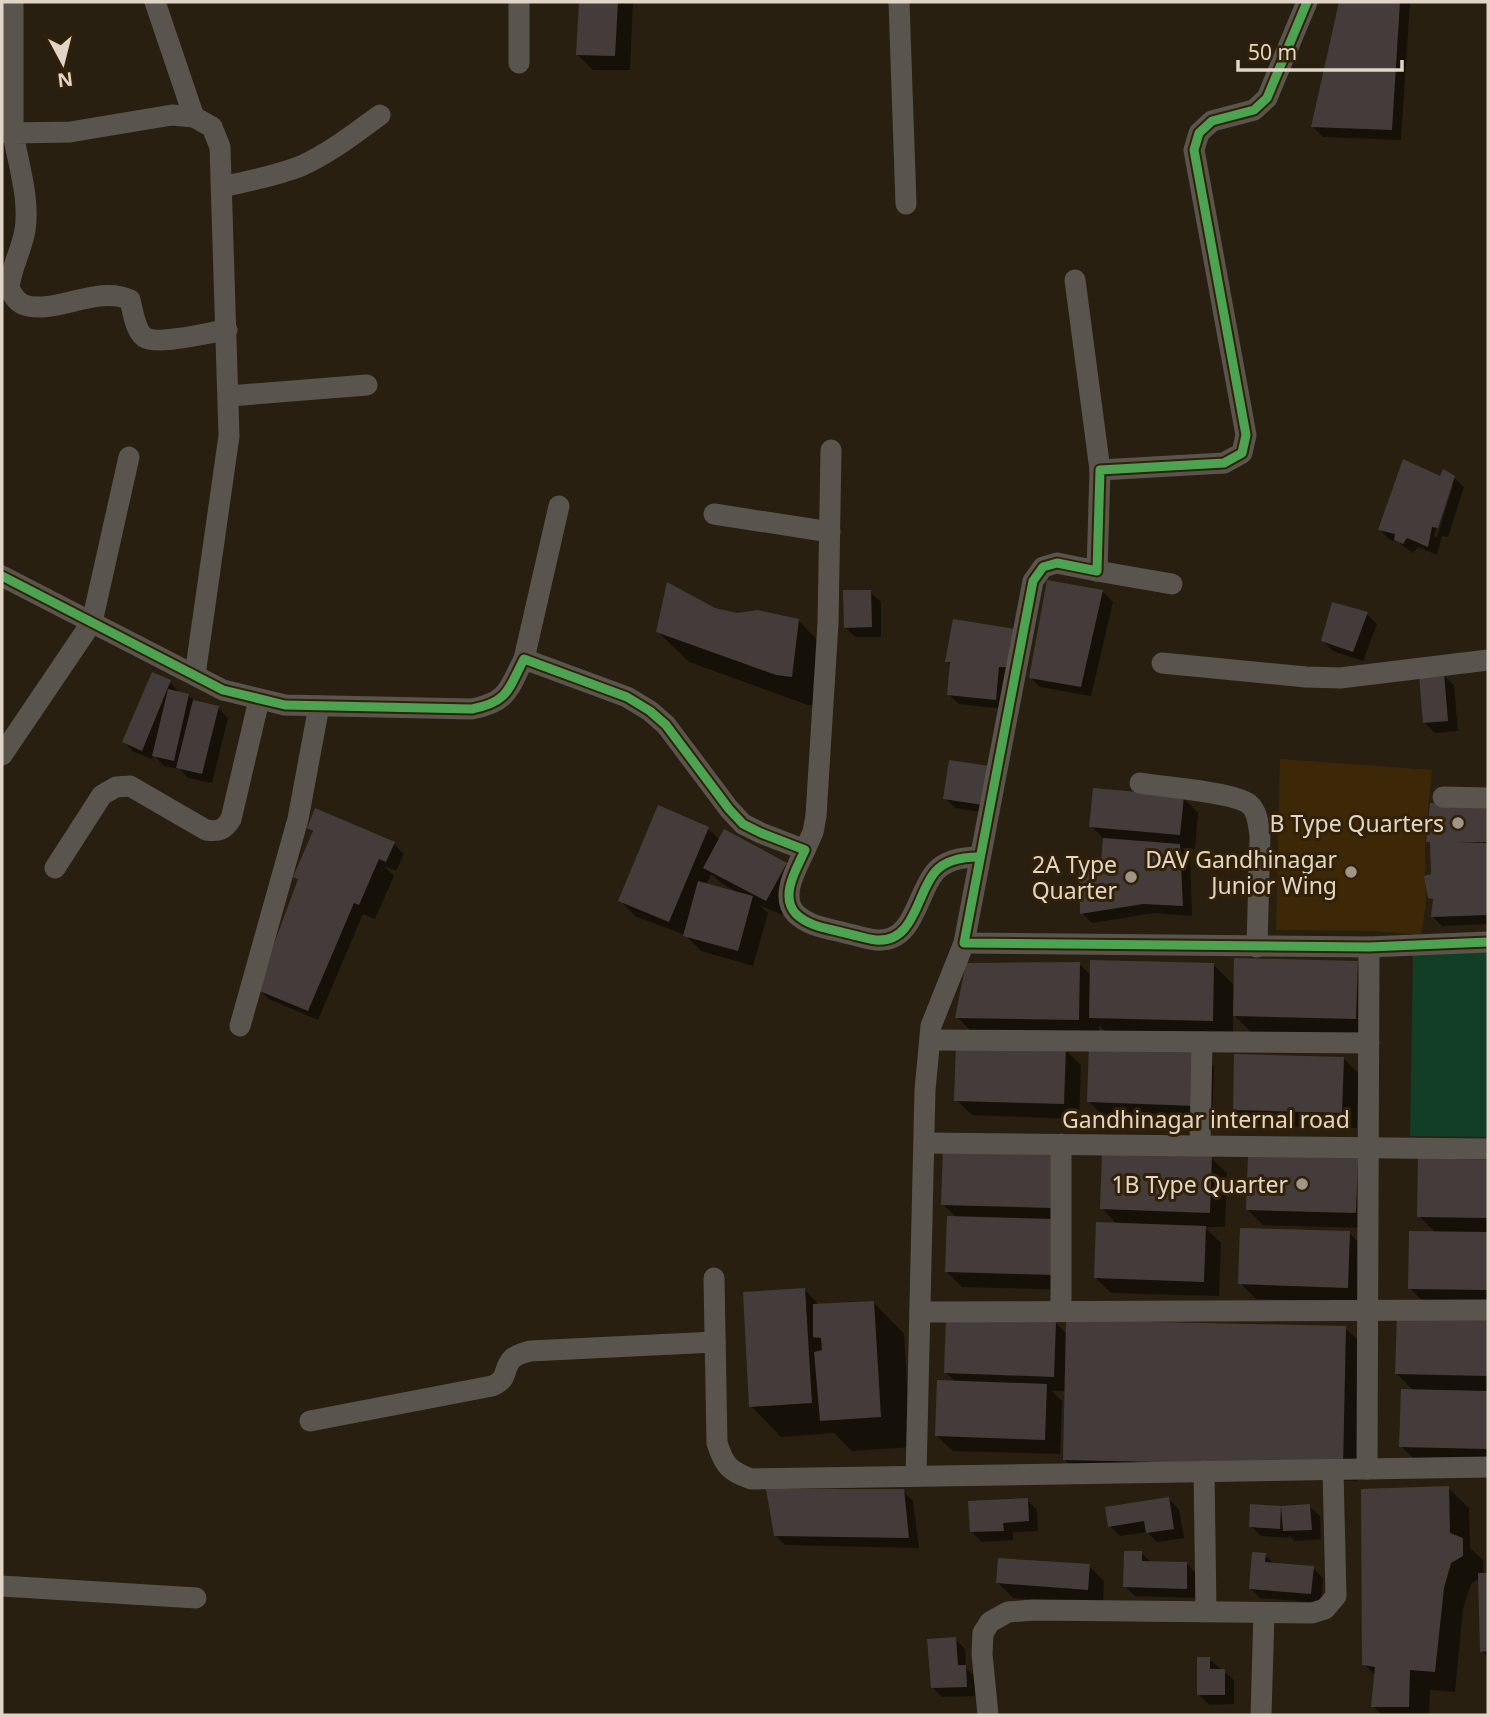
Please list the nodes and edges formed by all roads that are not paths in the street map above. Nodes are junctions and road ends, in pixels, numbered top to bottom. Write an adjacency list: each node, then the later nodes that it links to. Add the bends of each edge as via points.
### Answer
1 (13, 2): 9 (street)
2 (155, 2): 8 (street)
3 (519, 2): 6 (street)
4 (899, 2): 11 (street)
5 (1307, 2): 18 (street, via 1267,98 1254,110 1212,121 1199,133 1194,150 1246,435 1242,453 1224,463)
6 (519, 63)
7 (380, 115): 10 (street, via 302,165)
8 (194, 117): 9 (street, via 172,116 70,132); 10 (street, via 212,127 220,147)
9 (8, 133): 13 (street, via 26,211 9,288 21,304 36,307 122,296 130,300 144,337 157,341)
10 (222, 187): 13 (street)
11 (906, 204)
12 (1075, 280): 18 (street)
13 (227, 330): 15 (street)
14 (367, 385): 15 (street)
15 (229, 396): 29 (street, via 229,436)
16 (831, 450): 21 (street)
17 (129, 457): 25 (street)
18 (1100, 470): 22 (street)
19 (559, 506): 26 (street)
20 (714, 513): 21 (street)
21 (830, 532): 36 (street, via 816,816)
22 (1097, 571): 24 (street); 37 (street, via 1056,563 1043,567 1033,582)
23 (2, 576): 25 (street)
24 (1172, 583)
25 (92, 622): 29 (street); 32 (street)
26 (524, 659): 31 (street, via 505,696 492,705 472,709); 36 (street, via 627,697 650,711 743,824)
27 (1488, 660): 28 (street, via 1340,678)
28 (1162, 663)
29 (195, 675): 30 (street, via 223,690)
30 (259, 700): 31 (street); 38 (street, via 226,828 206,830 130,786 117,787 102,795)
31 (319, 706): 43 (street, via 298,819)
32 (2, 755)
33 (1140, 783): 41 (street, via 1231,797 1248,804 1257,817 1260,835)
34 (1443, 797): 35 (street)
35 (1488, 798)
36 (805, 850): 37 (street, via 791,882 788,899 793,911 808,924 877,940 895,937 906,928 935,872 961,858)
37 (979, 857): 40 (street)
38 (55, 868)
39 (1488, 942): 42 (street)
40 (964, 943): 41 (street); 44 (street, via 931,1026)
41 (1257, 947): 42 (street)
42 (1369, 947): 46 (street)
43 (240, 1026)
44 (930, 1040): 45 (street); 47 (street)
45 (1202, 1042): 46 (street); 49 (street)
46 (1369, 1043): 50 (street)
47 (924, 1143): 48 (street, Gandhinagar internal road); 55 (street)
48 (1061, 1144): 49 (street, Gandhinagar internal road); 56 (street)
49 (1200, 1145): 50 (street, Gandhinagar internal road)
50 (1369, 1146): 51 (street, Gandhinagar internal road); 53 (street)
51 (1488, 1149)
52 (714, 1278): 57 (street)
53 (1367, 1310): 54 (street); 56 (street); 60 (street)
54 (1488, 1310)
55 (920, 1311): 56 (street); 63 (street)
56 (1061, 1311)
57 (715, 1342): 58 (street, via 530,1350 515,1356 500,1383 492,1386); 63 (street, via 717,1443 734,1473 751,1479)
58 (310, 1421)
59 (1488, 1466): 60 (street)
60 (1367, 1469): 62 (street)
61 (1204, 1471): 62 (street); 63 (street); 66 (street)
62 (1333, 1471): 67 (street, via 1336,1596 1325,1609 1312,1613)
63 (916, 1476)
64 (2, 1586): 65 (street)
65 (196, 1598)
66 (1206, 1611): 67 (street); 68 (street, via 1008,1612 990,1622 983,1633)
67 (1264, 1613): 69 (street)
68 (988, 1715)
69 (1261, 1715)

